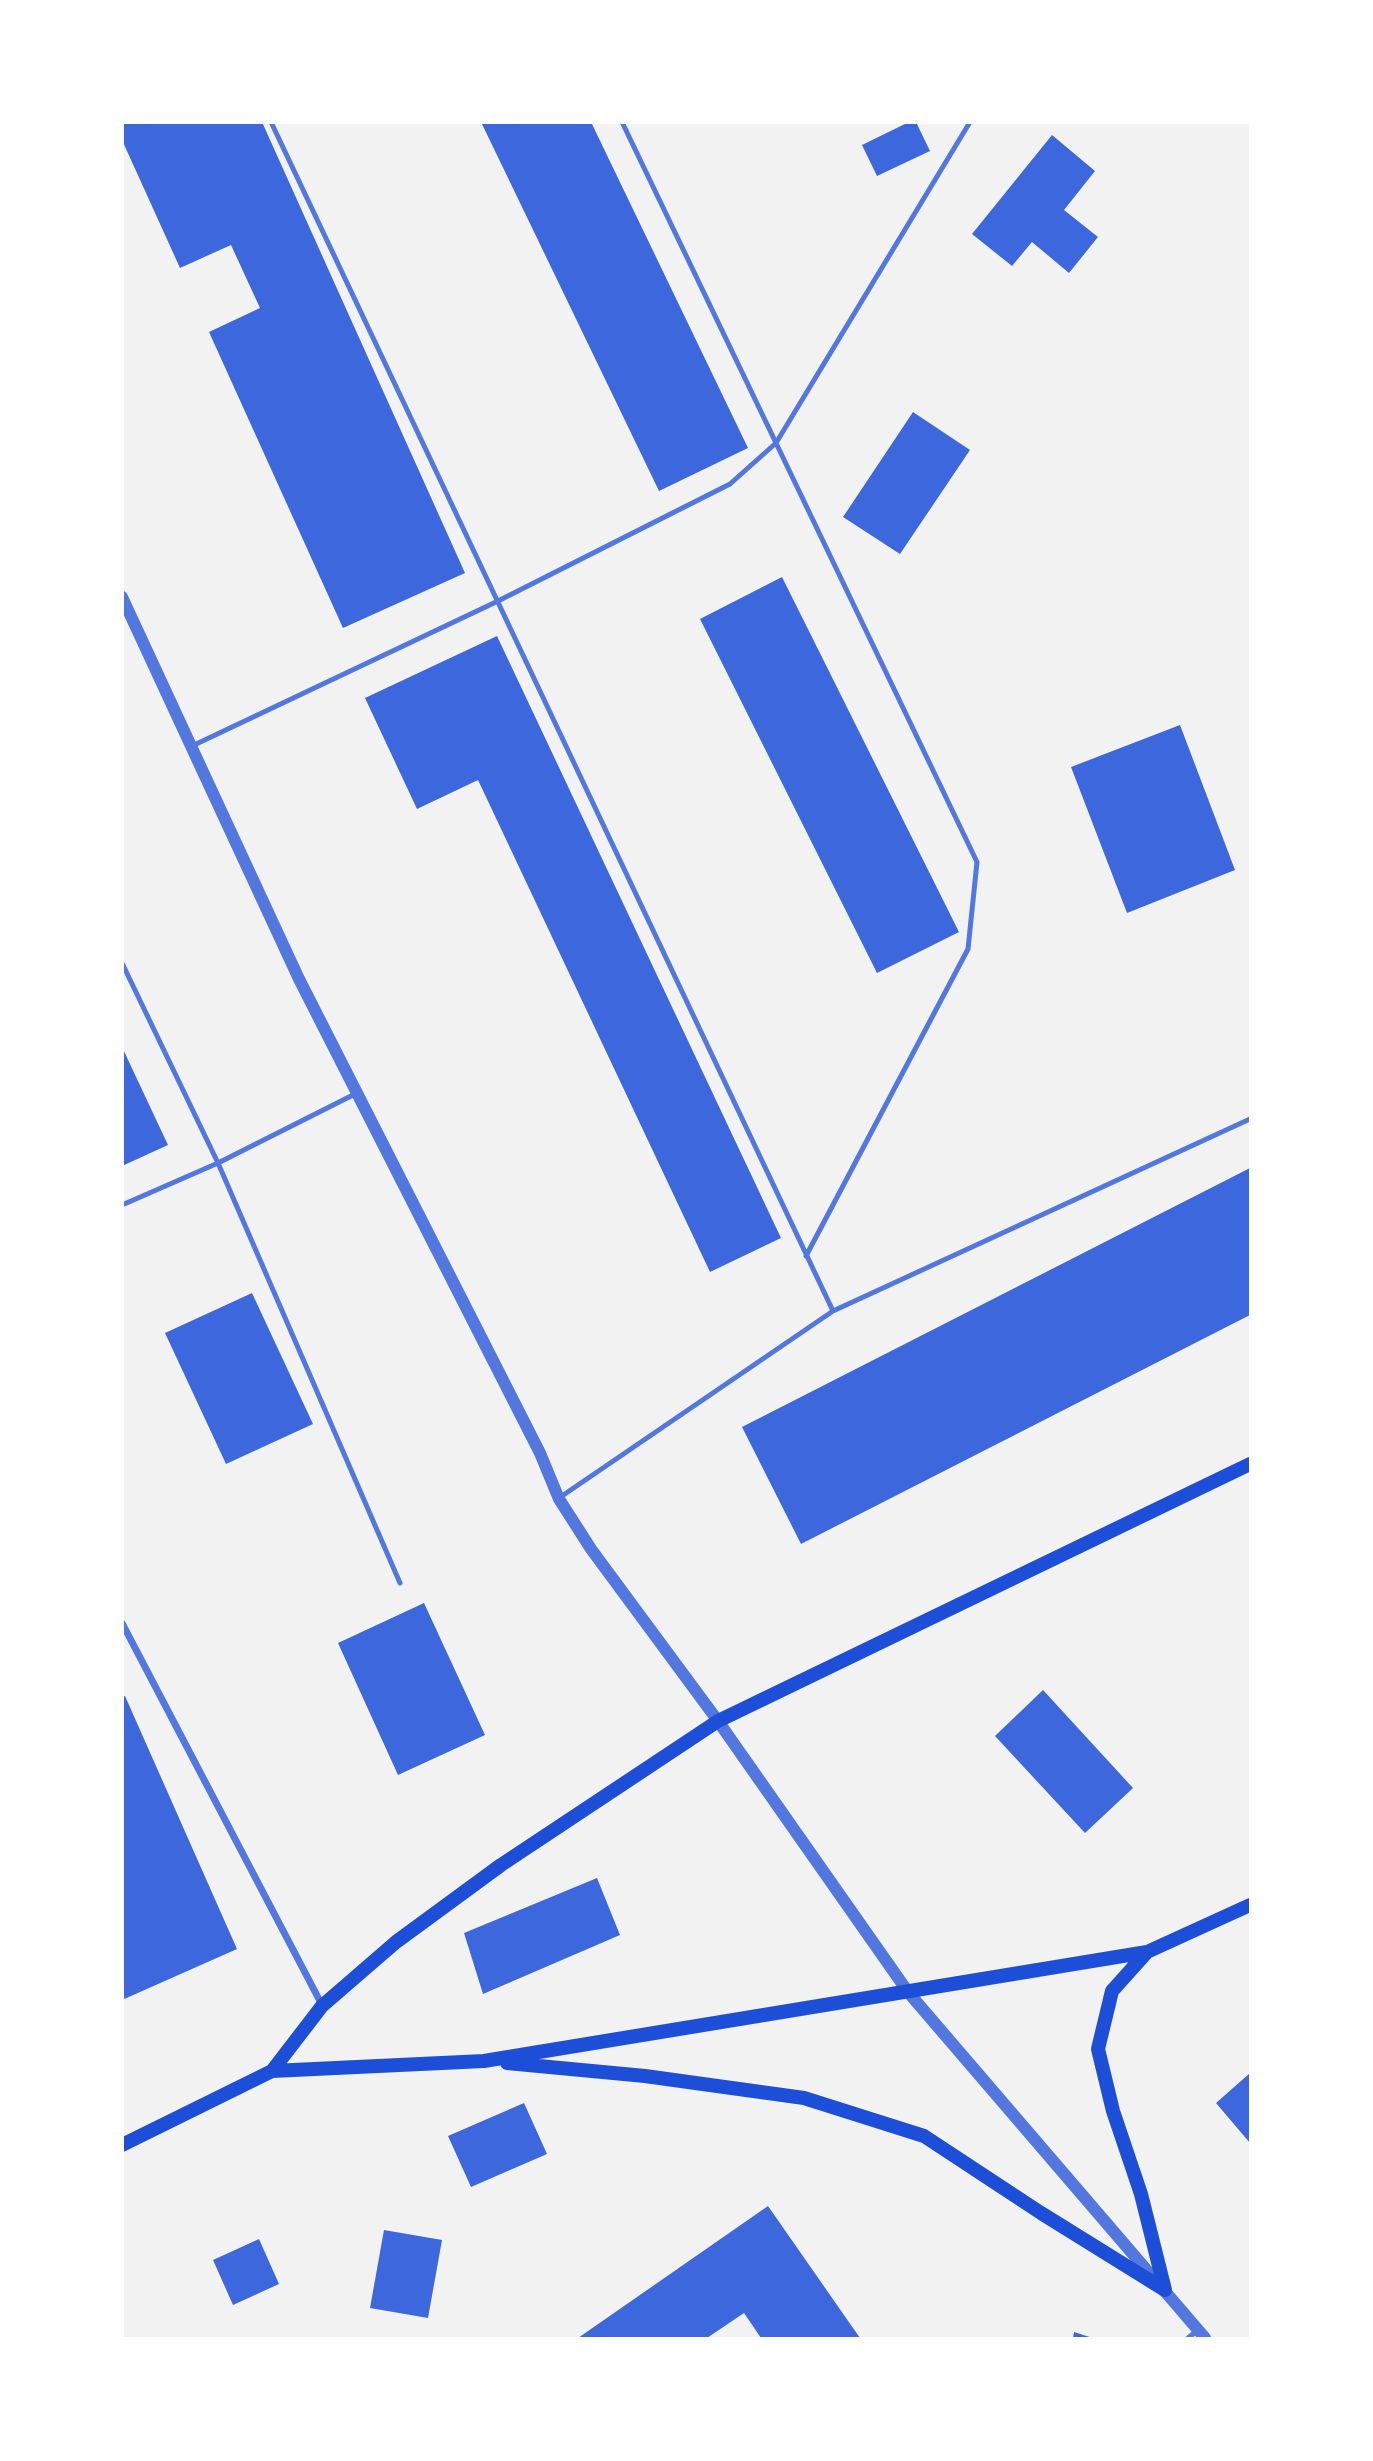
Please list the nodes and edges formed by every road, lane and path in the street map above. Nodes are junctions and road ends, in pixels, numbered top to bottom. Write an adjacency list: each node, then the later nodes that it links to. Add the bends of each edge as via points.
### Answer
1 (271, 122): 6 (lane)
2 (622, 122): 4 (lane)
3 (970, 122): 4 (lane)
4 (776, 443): 6 (lane, via 730,484); 13 (lane, via 977,862 968,949)
5 (122, 597): 7 (street)
6 (496, 602): 7 (lane); 13 (lane)
7 (192, 746): 9 (street)
8 (122, 963): 11 (lane)
9 (357, 1093): 11 (lane); 16 (street)
10 (1251, 1119): 14 (lane)
11 (218, 1163): 12 (lane); 17 (lane)
12 (122, 1205)
13 (806, 1256): 14 (lane)
14 (833, 1311): 16 (lane)
15 (1251, 1464): 19 (main road)
16 (559, 1499): 19 (street)
17 (400, 1583)
18 (122, 1623): 23 (street)
19 (718, 1721): 22 (street); 23 (main road, via 501,1866 396,1942)
20 (1251, 1905): 21 (main road)
21 (1147, 1952): 22 (main road); 27 (main road, via 1112,1991 1098,2049)
22 (908, 1992): 24 (main road); 27 (street)
23 (322, 2006): 25 (main road)
24 (484, 2061): 25 (main road); 27 (main road, via 645,2076 804,2098 924,2136)
25 (272, 2071): 26 (main road)
26 (122, 2145)
27 (1166, 2290): 28 (street)
28 (1197, 2336)

